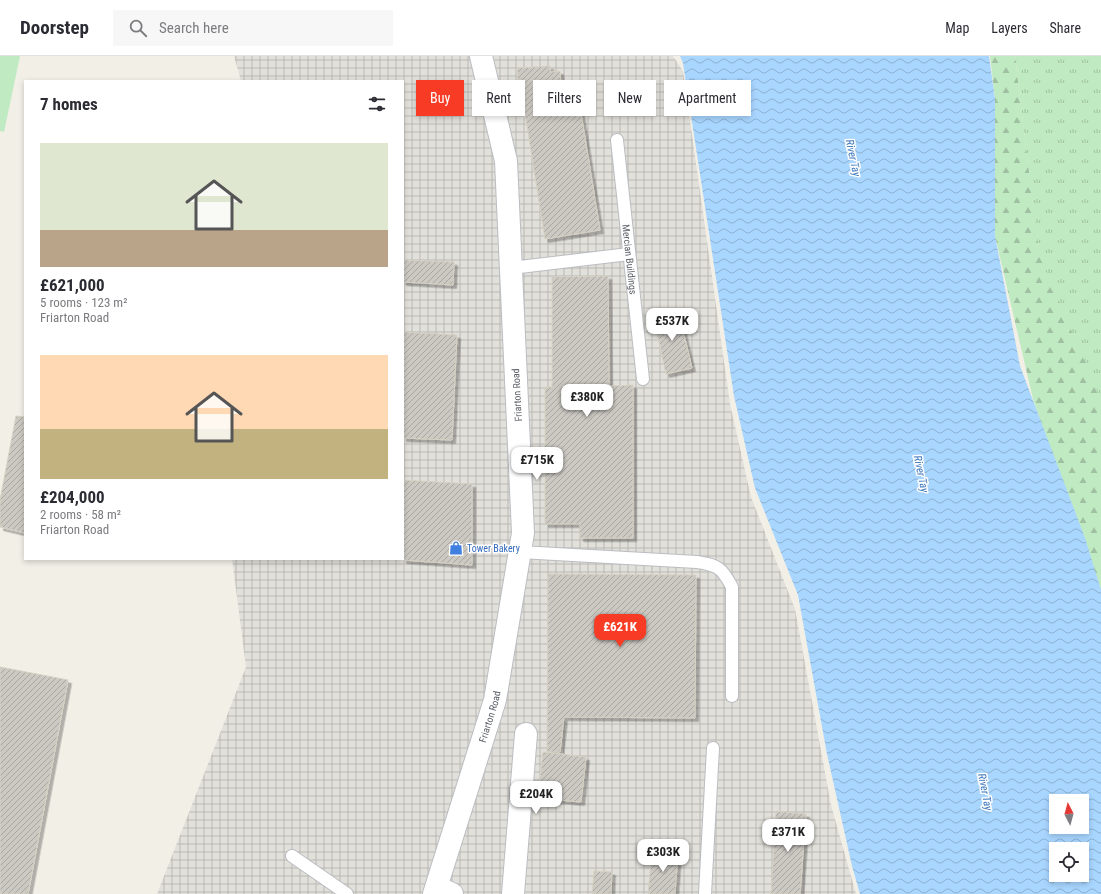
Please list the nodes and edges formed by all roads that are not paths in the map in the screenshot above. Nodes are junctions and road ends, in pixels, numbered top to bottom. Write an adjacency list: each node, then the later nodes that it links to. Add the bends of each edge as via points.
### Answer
1 (481, 56): 4 (street, Friarton Road, via 506,161)
2 (617, 140): 3 (lane, Mercian Buildings)
3 (629, 254): 4 (lane); 5 (lane, Mercian Buildings)
4 (511, 268): 6 (street, Friarton Road, via 523,533)
5 (643, 379)
6 (520, 552): 7 (lane, via 714,564 724,572 732,587); 11 (street, Friarton Road, via 495,700)
7 (732, 696)
8 (526, 734): 13 (street)
9 (713, 748): 14 (lane)
10 (292, 856): 12 (lane)
11 (441, 892)
12 (347, 894)
13 (513, 894)
14 (705, 894)

